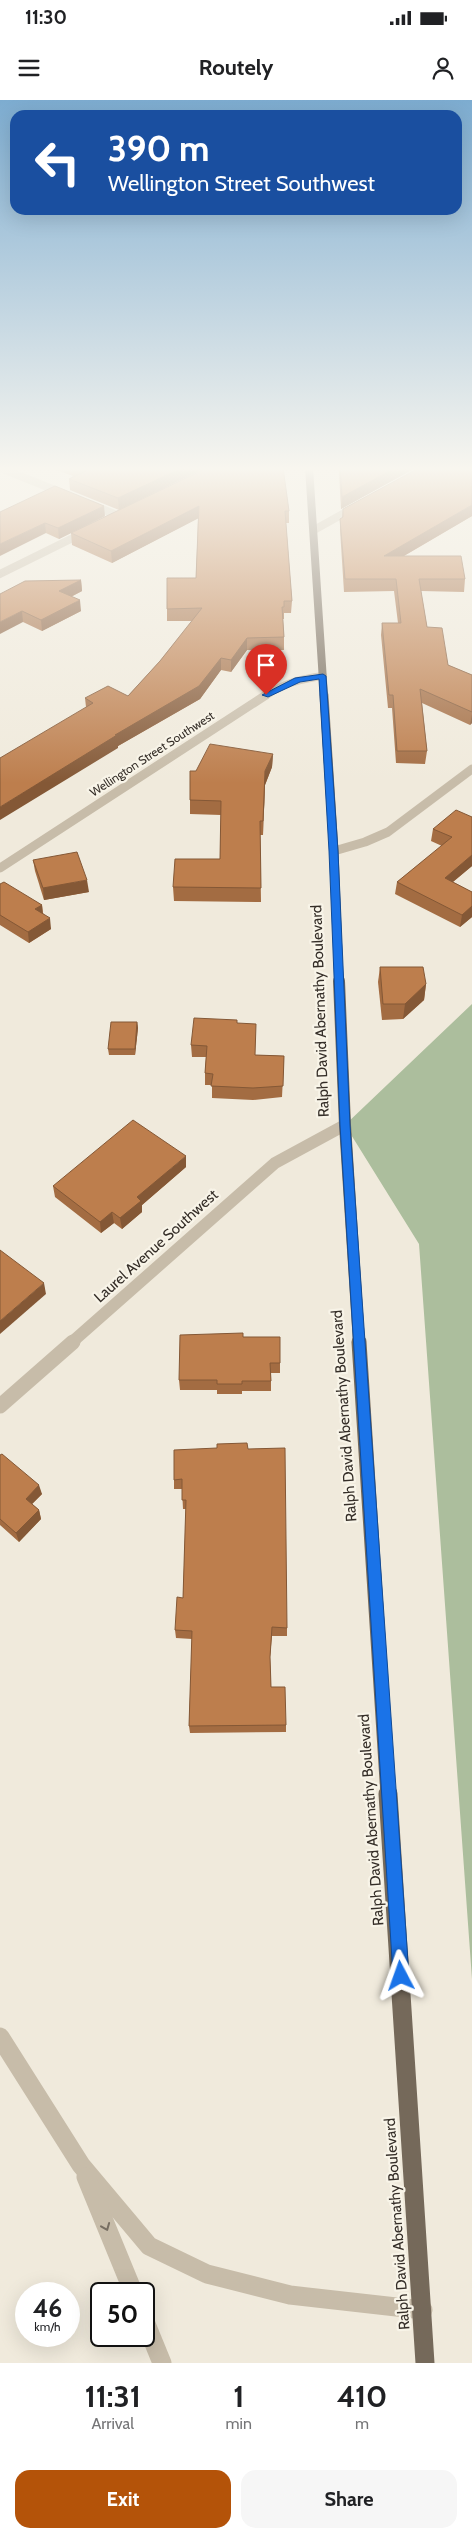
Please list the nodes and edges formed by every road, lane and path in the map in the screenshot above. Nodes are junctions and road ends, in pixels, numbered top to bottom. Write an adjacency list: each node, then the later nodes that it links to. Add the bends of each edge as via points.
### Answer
1 (317, 573): 2 (main road, Ralph David Abernathy Boulevard)
2 (323, 676): 4 (main road, Ralph David Abernathy Boulevard); 5 (street, Wellington Street Southwest, via 298,680 278,688)
3 (472, 769): 4 (street, via 388,832)
4 (334, 851): 6 (main road, Ralph David Abernathy Boulevard)
5 (0, 868)
6 (345, 1125): 7 (street, Laurel Avenue Southwest, via 275,1163); 11 (main road, Ralph David Abernathy Boulevard)
7 (0, 1406)
8 (0, 2037): 9 (street)
9 (81, 2165): 10 (street, one-way to 10); 11 (street, via 149,2246 207,2274 290,2295)
10 (129, 2282)
11 (423, 2310): 14 (main road, Ralph David Abernathy Boulevard)
12 (155, 2346): 13 (street)
13 (162, 2363)
14 (425, 2363)

